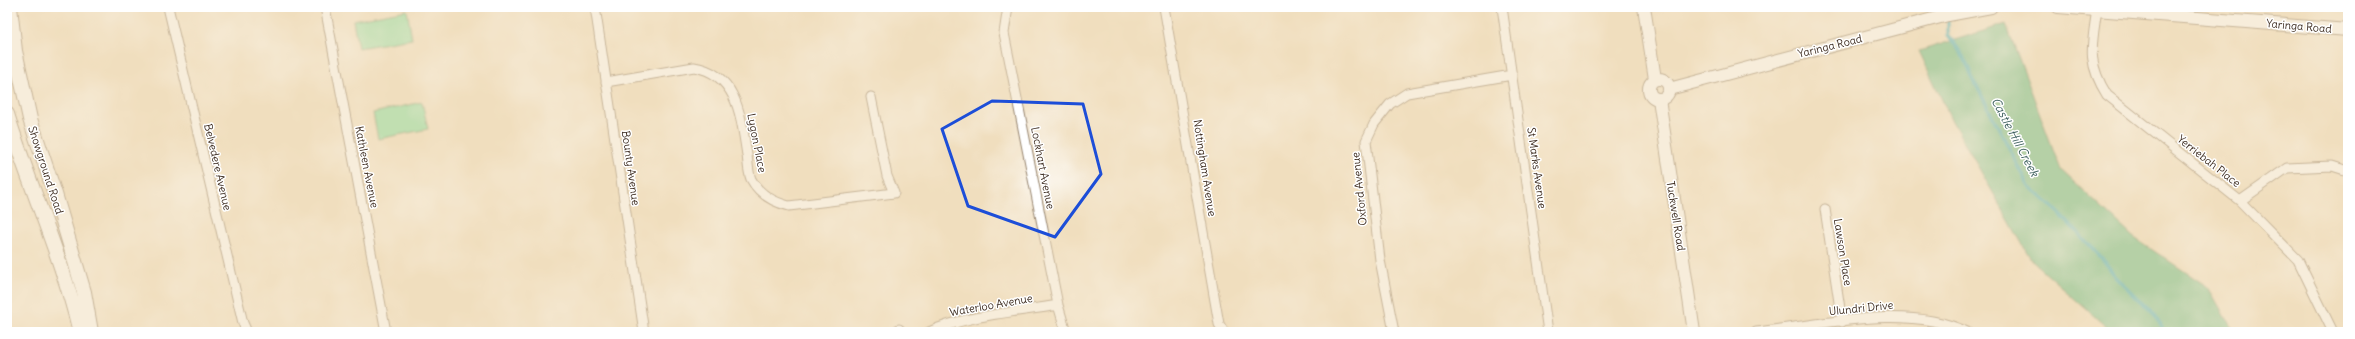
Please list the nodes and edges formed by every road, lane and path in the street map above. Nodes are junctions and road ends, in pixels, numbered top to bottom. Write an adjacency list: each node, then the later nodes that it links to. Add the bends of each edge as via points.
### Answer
1 (10, 7): 27 (main road, Showground Road, via 15,51 30,119 84,292)
2 (168, 7): 28 (street, Belvedere Avenue)
3 (325, 7): 29 (street, Kathleen Avenue)
4 (595, 7): 16 (street, Bounty Avenue)
5 (1008, 7): 24 (street, Lockhart Avenue, via 1004,33)
6 (1164, 7): 33 (street, Nottingham Avenue, via 1219,324)
7 (1502, 7): 14 (street, St Marks Avenue)
8 (1644, 7): 15 (street)
9 (1991, 7): 17 (street, Yaringa Road, via 1948,15)
10 (2058, 7): 11 (street, Yaringa Road)
11 (2097, 9): 12 (street, Yaringa Road); 22 (street, Yerriebah Place, via 2091,54 2096,78 2107,95)
12 (2157, 10): 13 (street, Yaringa Road)
13 (2348, 30)
14 (1512, 76): 34 (street, Oxford Avenue, via 1407,93 1390,104 1374,124 1366,141 1380,260); 35 (street, St Marks Avenue)
15 (1655, 79): 17 (street, via 1665,80); 19 (street, via 1650,83 1648,90 1651,96)
16 (606, 82): 18 (street, Lygon Place, via 694,67 716,74 728,84 735,96 750,178 759,191 776,203 789,206 894,193 887,176); 30 (street, Bounty Avenue)
17 (1669, 89): 19 (street, via 1667,96)
18 (871, 97)
19 (1659, 99): 36 (street, Tuckwell Road)
20 (7, 114): 26 (main road, Showground Road, via 57,252)
21 (2348, 170): 22 (street, via 2332,166 2287,168)
22 (2240, 202): 39 (street, Yerriebah Place, via 2298,260)
23 (1825, 209): 25 (street, Lawson Place)
24 (1058, 305): 31 (street, Waterloo Avenue, via 967,321); 32 (street, Lockhart Avenue)
25 (1842, 322): 37 (street, Ulundri Drive); 38 (street, Ulundri Drive, via 1893,316 1938,322)
26 (80, 332)
27 (90, 332)
28 (247, 332)
29 (386, 332)
30 (644, 332)
31 (929, 332)
32 (1066, 332)
33 (1224, 332)
34 (1394, 332)
35 (1548, 332)
36 (1694, 332)
37 (1756, 332)
38 (1967, 332)
39 (2333, 332)

